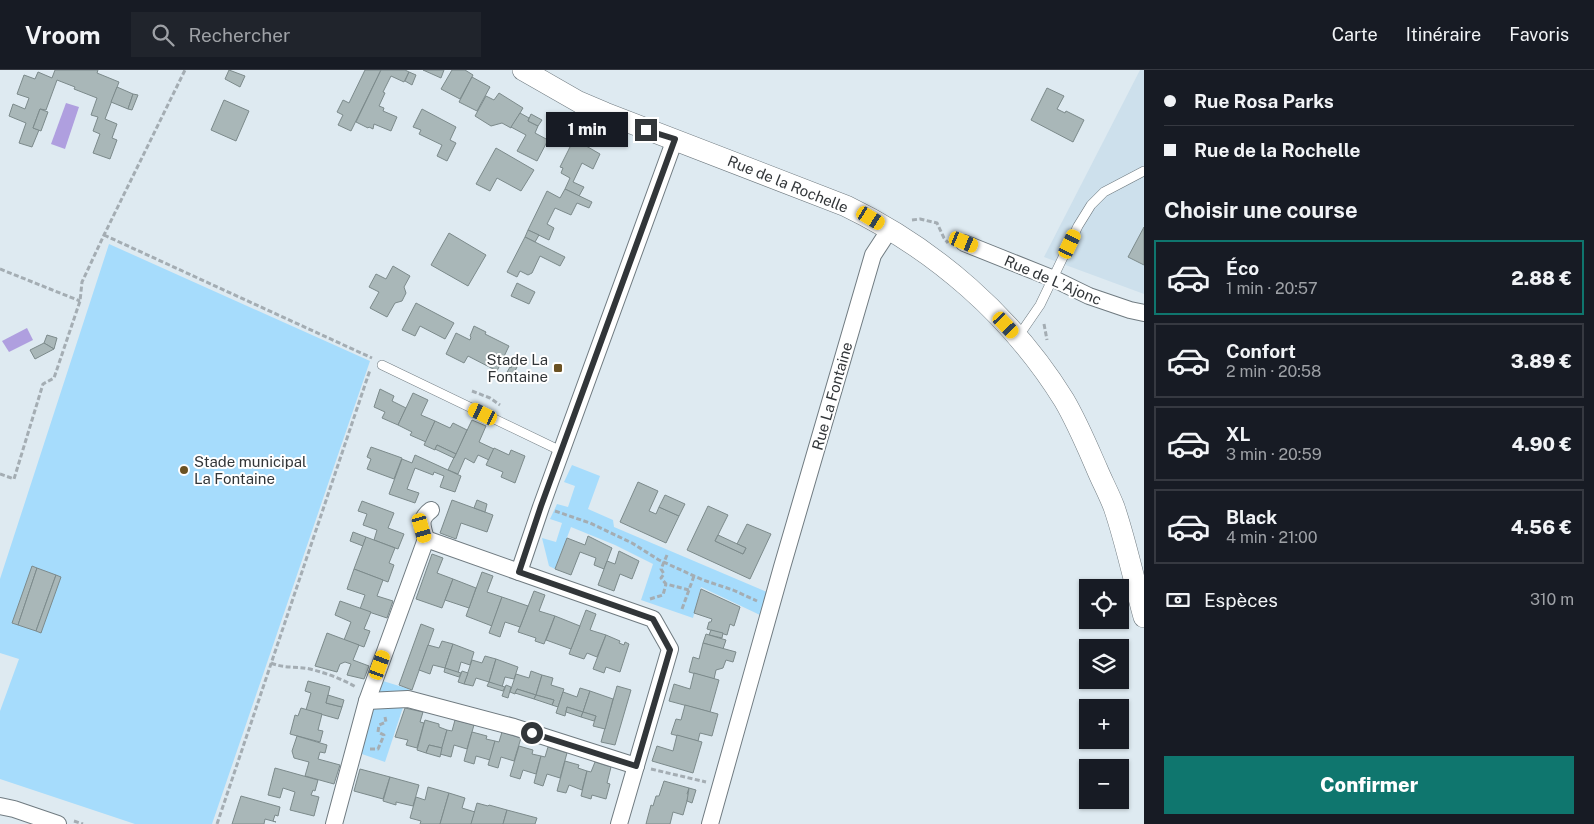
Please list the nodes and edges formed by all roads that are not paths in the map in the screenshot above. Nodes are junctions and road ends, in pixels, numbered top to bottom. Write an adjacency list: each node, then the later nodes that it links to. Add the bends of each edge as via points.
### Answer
1 (522, 70): 2 (street, Rue de la Rochelle, via 605,114)
2 (675, 139): 4 (street, Rue de la Rochelle, via 846,206); 10 (street)
3 (1144, 171): 6 (lane, via 1104,192 1091,205)
4 (890, 229): 8 (street, Rue de la Rochelle, via 966,285); 21 (street, Rue La Fontaine, via 873,255)
5 (964, 242): 6 (street, Rue de L'Ajonc)
6 (1054, 278): 7 (street, Rue de L'Ajonc, via 1089,296); 8 (lane)
7 (1144, 313)
8 (1018, 337): 14 (street, Rue de la Rochelle, via 1064,401 1082,435 1114,507)
9 (382, 365): 10 (lane)
10 (561, 451): 13 (street)
11 (431, 510): 12 (street, via 424,515 422,522)
12 (426, 539): 13 (street); 15 (street)
13 (519, 572): 16 (street, via 653,619 670,650)
14 (1144, 617)
15 (367, 701): 16 (street, via 408,699 514,727); 19 (street)
16 (636, 766): 20 (street)
17 (0, 806): 18 (street)
18 (58, 824)
19 (334, 824)
20 (619, 824)
21 (710, 824)

